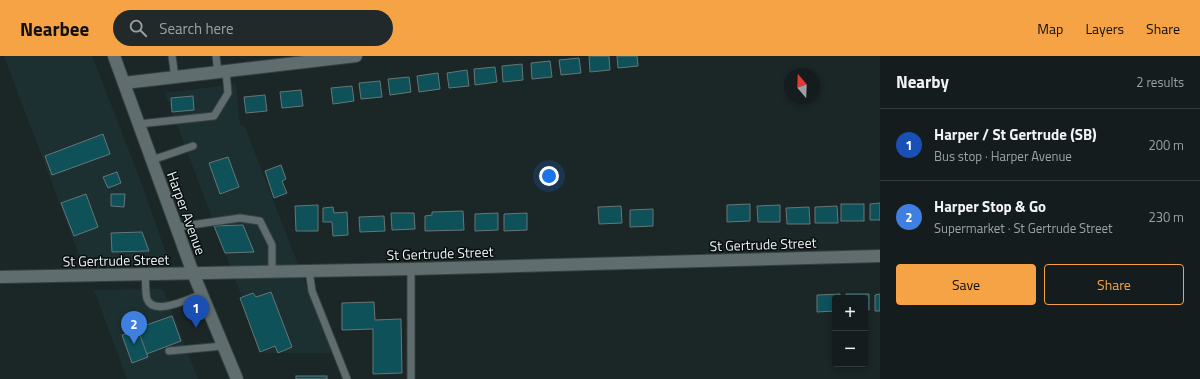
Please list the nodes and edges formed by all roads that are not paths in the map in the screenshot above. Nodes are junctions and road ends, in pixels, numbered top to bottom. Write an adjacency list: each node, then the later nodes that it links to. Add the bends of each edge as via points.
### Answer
1 (114, 56): 8 (street, Harper Avenue)
2 (172, 56): 7 (lane)
3 (216, 56): 6 (lane)
4 (356, 56): 5 (street)
5 (289, 60): 6 (street)
6 (222, 72): 7 (street); 9 (lane, via 228,94 214,116)
7 (175, 78): 8 (street)
8 (124, 84): 9 (street, Harper Avenue)
9 (139, 124): 11 (street, Harper Avenue)
10 (193, 146): 11 (lane)
11 (152, 160): 12 (street, Harper Avenue)
12 (177, 227): 16 (lane, via 240,218 260,221 272,245); 17 (street, Harper Avenue)
13 (880, 256): 14 (street, St Gertrude Street)
14 (411, 269): 15 (street, St Gertrude Street); 25 (lane)
15 (309, 271): 16 (street, St Gertrude Street); 24 (lane, via 312,291)
16 (272, 272): 17 (street, St Gertrude Street)
17 (193, 273): 18 (street, St Gertrude Street); 20 (street, Harper Avenue)
18 (145, 274): 19 (street, St Gertrude Street); 20 (lane, via 147,298 155,307 168,306)
19 (0, 278)
20 (202, 294): 21 (street, Harper Avenue)
21 (223, 346): 22 (lane); 23 (street, Harper Avenue)
22 (169, 351)
23 (237, 379)
24 (347, 379)
25 (411, 379)

